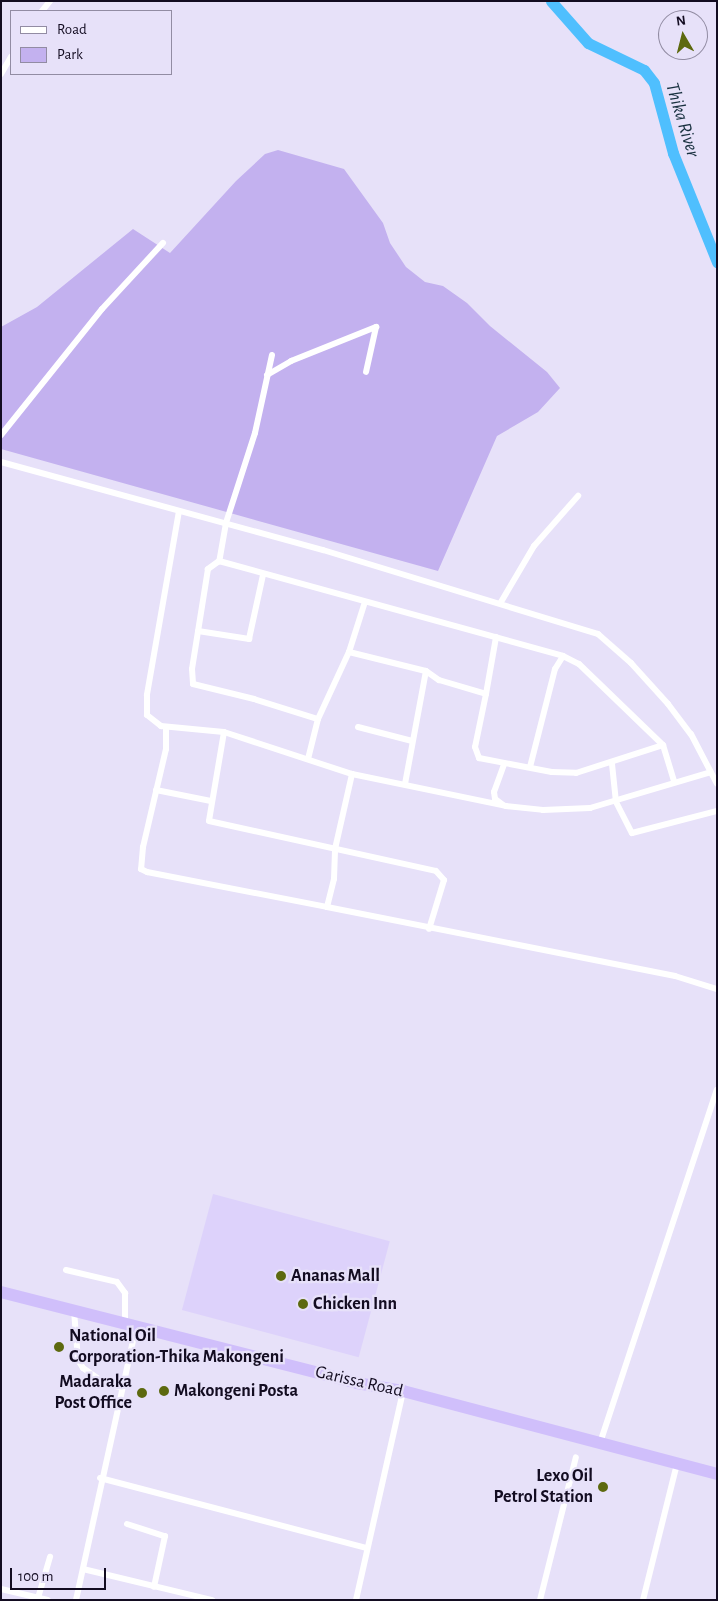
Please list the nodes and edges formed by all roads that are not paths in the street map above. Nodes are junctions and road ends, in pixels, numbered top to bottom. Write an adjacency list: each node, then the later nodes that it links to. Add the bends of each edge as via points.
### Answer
1 (10, 59): 2 (street)
2 (1, 74)
3 (163, 243): 7 (street, via 102,309)
4 (272, 355): 6 (street)
5 (366, 372): 6 (street, via 376,327 291,361)
6 (267, 375): 11 (street, via 255,433)
7 (1, 435)
8 (1, 462): 10 (street)
9 (578, 496): 15 (street, via 534,546)
10 (179, 511): 11 (street); 24 (street, via 146,702 150,720)
11 (226, 523): 12 (street); 15 (street)
12 (219, 561): 13 (street); 16 (street, via 208,569)
13 (262, 575): 14 (street); 16 (street, via 249,639)
14 (365, 602): 17 (street); 18 (street)
15 (501, 602): 32 (street, via 583,628 614,646 668,704 691,734)
16 (198, 631): 22 (street, via 192,684)
17 (496, 637): 19 (street); 21 (street)
18 (349, 652): 20 (street); 22 (street)
19 (563, 656): 27 (street, via 579,664); 31 (street, via 555,669)
20 (426, 671): 21 (street, via 439,680); 26 (street)
21 (486, 694): 29 (street, via 476,755)
22 (318, 719): 28 (street)
23 (358, 727): 26 (street)
24 (166, 728): 25 (street); 37 (street, via 168,739)
25 (224, 732): 28 (street); 38 (street)
26 (412, 741): 35 (street)
27 (663, 745): 30 (street); 34 (street)
28 (308, 759): 33 (street)
29 (504, 764): 31 (street); 40 (street, via 494,792 497,800)
30 (612, 764): 31 (street, via 576,773); 39 (street)
31 (530, 767)
32 (711, 772): 34 (street); 36 (street)
33 (352, 774): 35 (street); 42 (street)
34 (674, 782): 39 (street)
35 (405, 784): 40 (street)
36 (717, 784)
37 (156, 790): 38 (street); 43 (street, via 141,869)
38 (211, 801): 42 (street, via 209,821)
39 (616, 802): 40 (street, via 560,811); 41 (street, via 632,833)
40 (506, 806)
41 (717, 811)
42 (335, 849): 43 (street, via 334,879); 44 (street, via 436,870 442,875 444,880)
43 (327, 908): 44 (street)
44 (428, 929): 45 (street, via 675,976)
45 (717, 989)
46 (717, 1090): 53 (street)
47 (66, 1270): 50 (street, via 117,1282 126,1293)
48 (1, 1292): 49 (highway, Garissa Road)
49 (74, 1311): 50 (highway, Garissa Road); 51 (street, via 78,1360 82,1368 103,1382)
50 (130, 1326): 51 (street); 52 (highway, Garissa Road, via 357,1383)
51 (122, 1388): 57 (street)
52 (402, 1391): 53 (highway, Garissa Road); 59 (street)
53 (600, 1444): 55 (highway, Garissa Road)
54 (576, 1457): 69 (street)
55 (677, 1464): 56 (highway, Garissa Road); 70 (street)
56 (717, 1474)
57 (100, 1478): 59 (street); 61 (street)
58 (126, 1524): 62 (street, via 165,1536)
59 (367, 1548): 68 (street)
60 (50, 1558): 64 (street)
61 (83, 1569): 62 (street); 66 (street)
62 (154, 1587): 67 (street)
63 (1, 1589): 64 (street)
64 (38, 1598): 65 (street)
65 (48, 1600)
66 (76, 1600)
67 (212, 1600)
68 (356, 1600)
69 (540, 1600)
70 (643, 1600)

